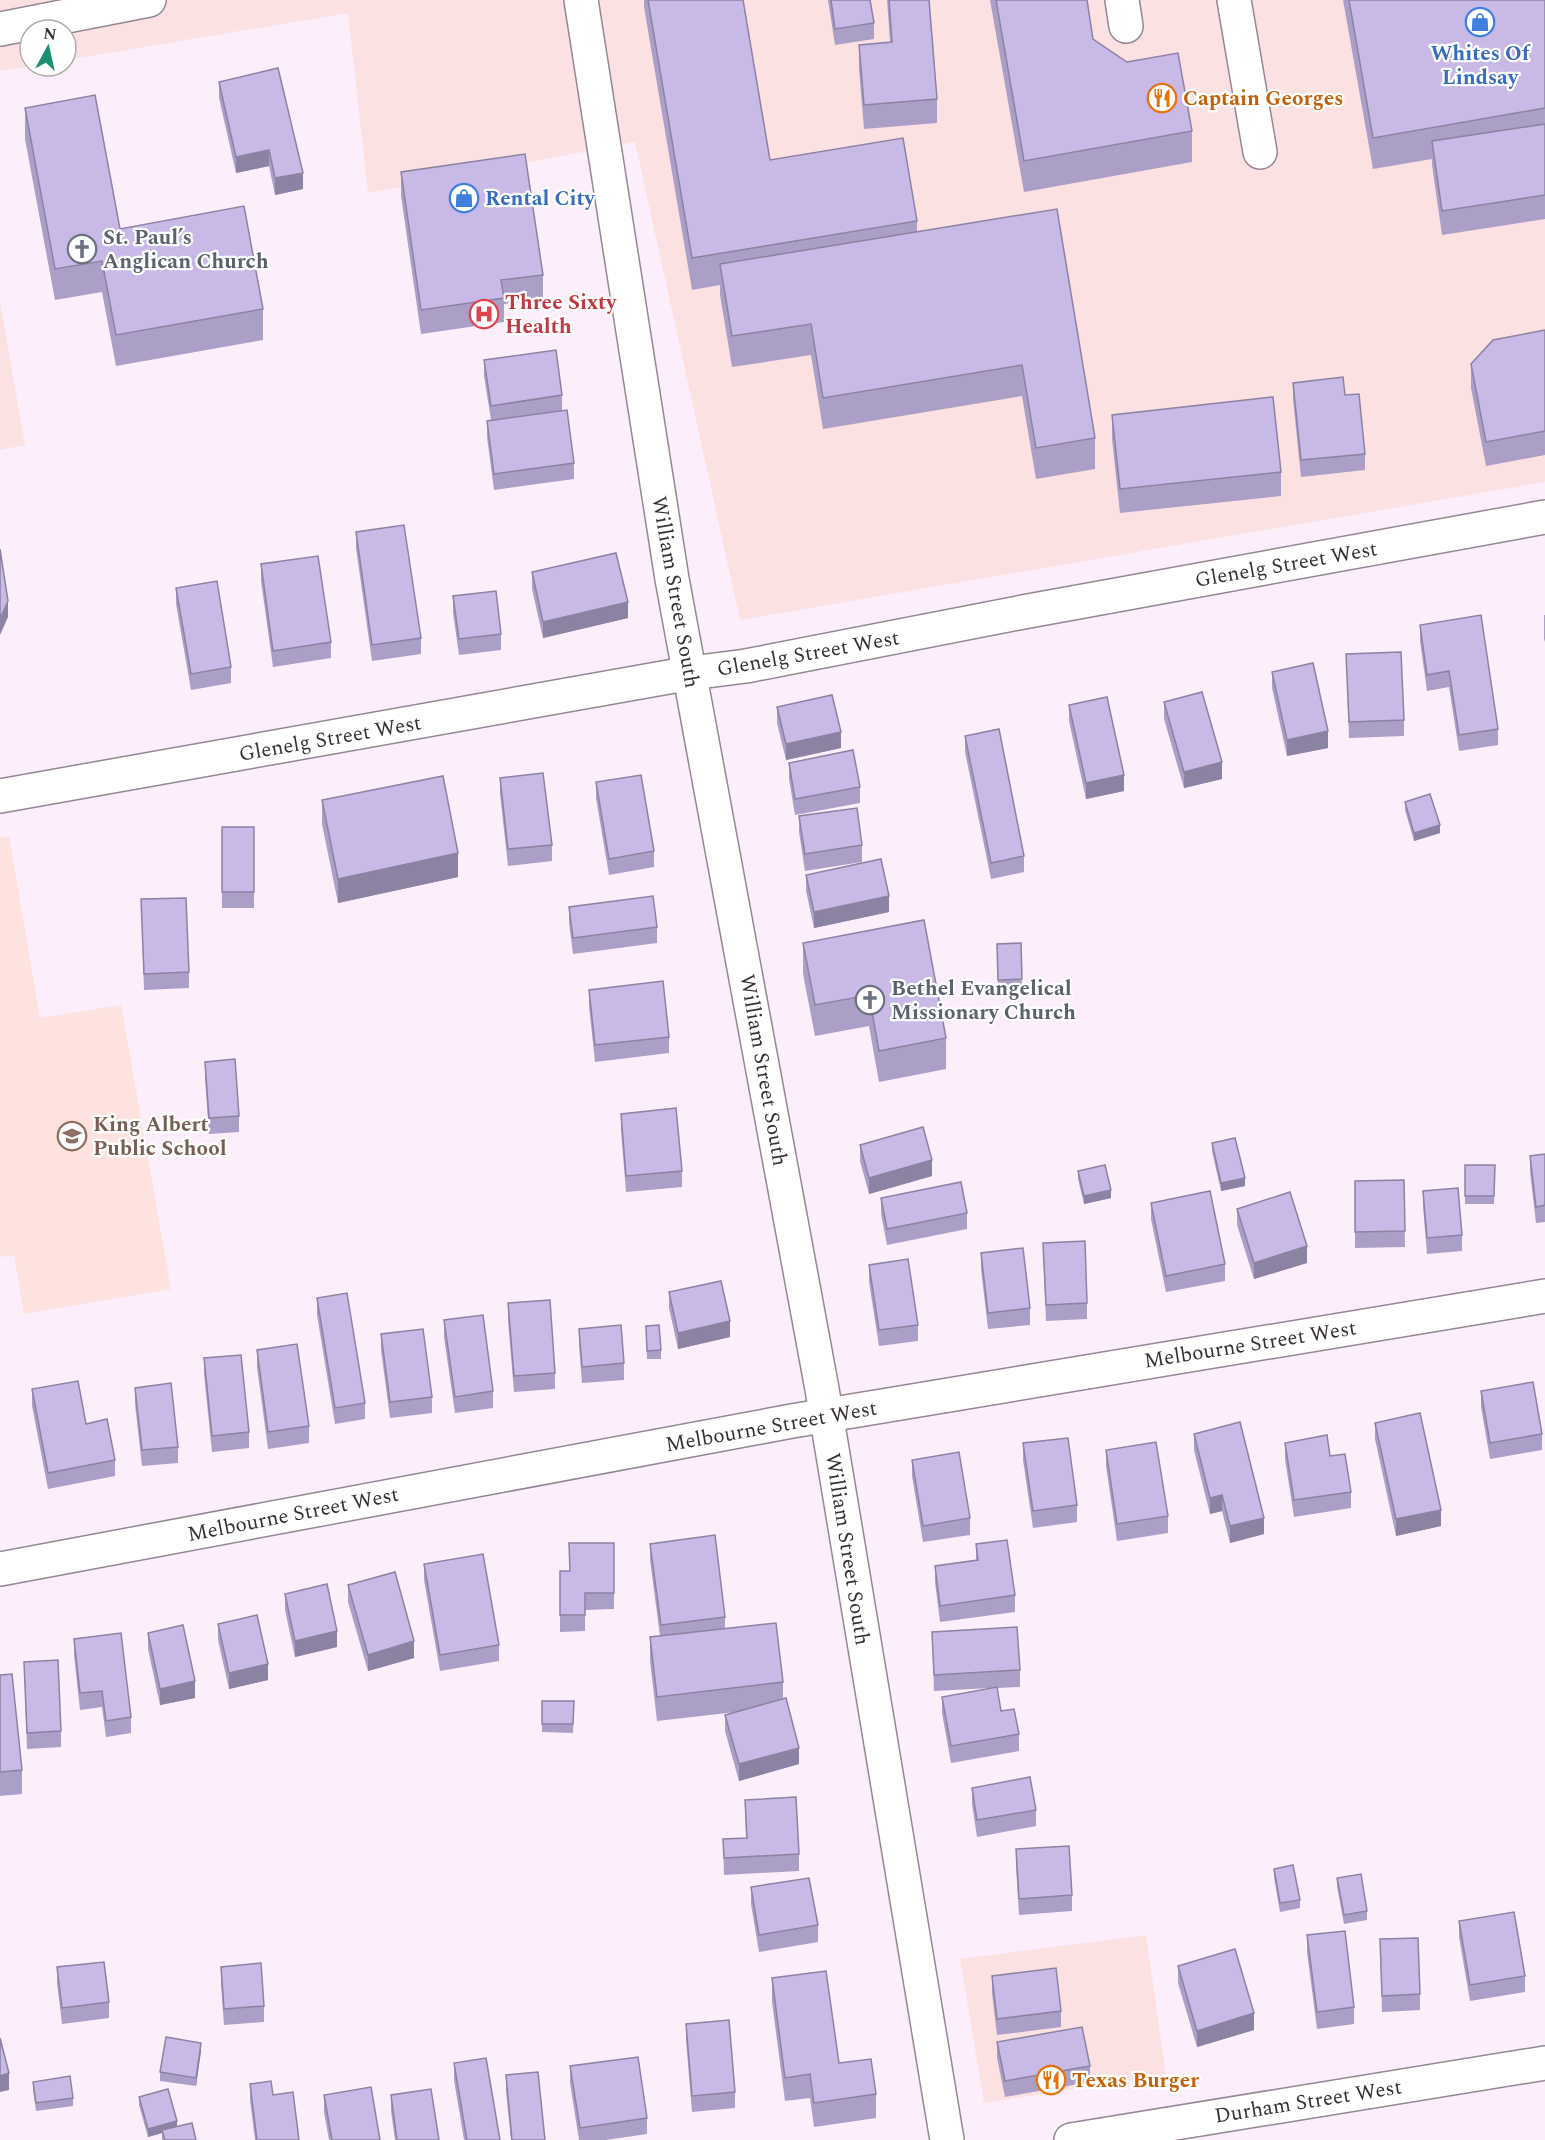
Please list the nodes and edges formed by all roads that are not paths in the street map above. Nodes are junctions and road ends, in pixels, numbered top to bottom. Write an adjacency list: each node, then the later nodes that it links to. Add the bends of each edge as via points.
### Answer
1 (149, 0): 4 (street)
2 (581, 0): 8 (street, William Street South, via 672,579)
3 (1234, 0): 6 (street)
4 (85, 6): 5 (street)
5 (0, 29)
6 (1260, 152)
7 (1545, 517): 8 (street, Glenelg Street West)
8 (691, 673): 9 (street, Glenelg Street West); 11 (street, William Street South)
9 (0, 796)
10 (1545, 1296): 11 (street, Melbourne Street West)
11 (826, 1415): 12 (street, Melbourne Street West); 14 (street, William Street South)
12 (0, 1569)
13 (1545, 2063): 15 (street, Durham Street West)
14 (947, 2140)
15 (1071, 2140)

